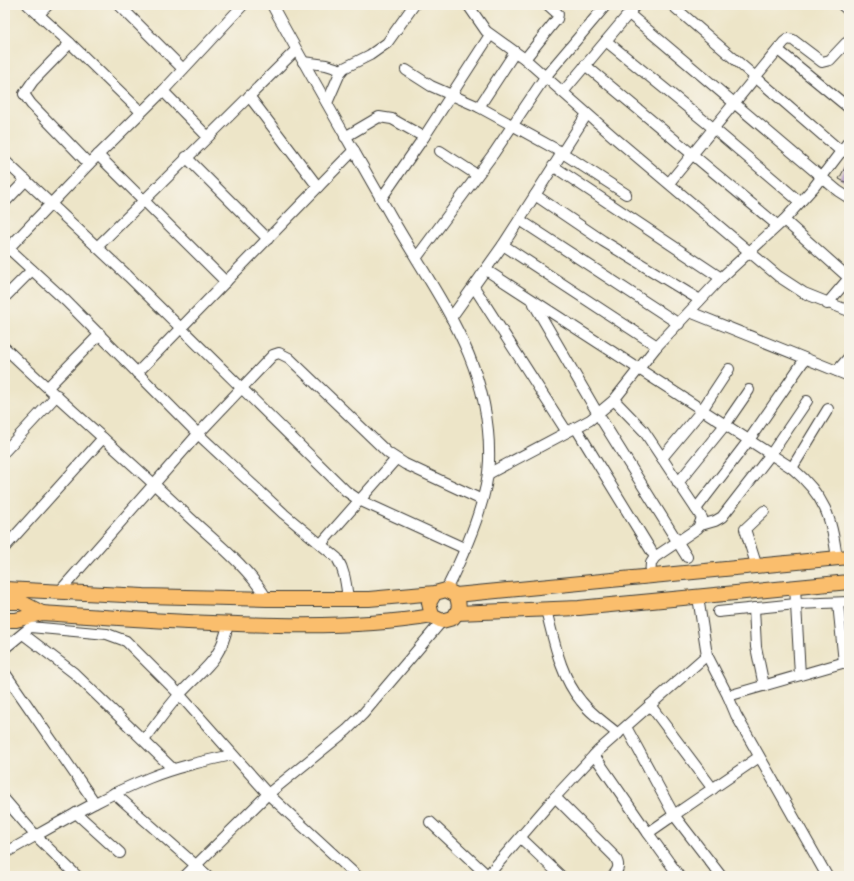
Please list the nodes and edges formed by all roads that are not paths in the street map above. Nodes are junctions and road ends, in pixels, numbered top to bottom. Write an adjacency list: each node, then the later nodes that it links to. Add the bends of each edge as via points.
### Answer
1 (28, 5): 14 (street)
2 (48, 5): 14 (street)
3 (119, 5): 26 (street)
4 (243, 5): 26 (street)
5 (272, 5): 20 (street)
6 (414, 5): 27 (street, via 387,43)
7 (468, 5): 16 (street)
8 (548, 5): 23 (street, via 556,11 557,18)
9 (636, 5): 15 (street)
10 (672, 5): 30 (street)
11 (842, 5): 13 (street)
12 (603, 6): 29 (street)
13 (849, 11)
14 (39, 14): 18 (street)
15 (629, 14): 17 (street); 35 (street)
16 (490, 35): 22 (street); 33 (street)
17 (606, 41): 25 (street); 42 (street)
18 (70, 43): 39 (street); 55 (street, via 33,81 24,94)
19 (846, 43): 21 (street, via 826,61 816,59 793,40 788,39)
20 (296, 50): 24 (street); 34 (street)
21 (778, 50): 30 (street); 38 (street)
22 (516, 52): 23 (street); 37 (street)
23 (525, 59): 29 (street)
24 (303, 62): 27 (street); 36 (street)
25 (585, 65): 32 (street); 52 (street)
26 (183, 69): 31 (street)
27 (342, 70): 36 (street)
28 (406, 70): 33 (street)
29 (546, 77): 32 (street); 41 (street)
30 (755, 77): 35 (street); 50 (street)
31 (163, 91): 39 (street); 43 (street)
32 (563, 92): 40 (street)
33 (451, 95): 37 (street); 45 (street)
34 (249, 96): 43 (street); 61 (street)
35 (734, 102): 42 (street); 58 (street)
36 (327, 103): 44 (street)
37 (479, 107): 41 (street)
38 (849, 108)
39 (141, 112): 51 (street)
40 (587, 114): 49 (street); 60 (street)
41 (512, 126): 49 (street); 57 (street)
42 (713, 128): 52 (street); 68 (street)
43 (207, 136): 53 (street)
44 (346, 137): 45 (street, via 379,117 392,119); 47 (street)
45 (424, 137): 65 (street)
46 (849, 141): 50 (street)
47 (354, 150): 61 (street); 65 (street)
48 (440, 151): 57 (street)
49 (561, 152): 56 (street); 62 (street)
50 (842, 152): 58 (street)
51 (98, 155): 55 (street); 66 (street)
52 (692, 155): 60 (street); 71 (street)
53 (186, 157): 66 (street); 72 (street)
54 (5, 161): 59 (street)
55 (89, 164): 69 (street)
56 (553, 166): 63 (street); 80 (street)
57 (477, 175): 77 (street)
58 (822, 177): 64 (street); 68 (street)
59 (26, 180): 67 (street); 69 (street)
60 (668, 183): 76 (street)
61 (318, 187): 72 (street)
62 (626, 194)
63 (535, 195): 70 (street); 85 (street, via 603,241)
64 (849, 198)
65 (381, 199): 77 (street)
66 (143, 200): 74 (street); 82 (street)
67 (5, 202)
68 (800, 202): 71 (street)
69 (51, 203): 74 (street); 75 (street)
70 (520, 220): 73 (street); 91 (street)
71 (780, 222): 76 (street); 81 (street)
72 (268, 239): 82 (street)
73 (504, 245): 79 (street); 94 (street)
74 (97, 247): 92 (street)
75 (6, 249): 78 (street)
76 (749, 253): 80 (street); 87 (street, via 790,285)
77 (417, 257): 90 (street)
78 (32, 270): 84 (street); 93 (street)
79 (486, 270): 83 (street); 86 (street)
80 (721, 278): 85 (street)
81 (849, 278): 87 (street)
82 (226, 282): 92 (street)
83 (474, 287): 90 (street); 113 (street)
84 (5, 297)
85 (700, 300): 89 (street)
86 (533, 303): 98 (street); 111 (street)
87 (827, 304): 88 (street)
88 (849, 311)
89 (690, 312): 91 (street); 97 (street)
90 (451, 318): 122 (street, via 482,391 488,427)
91 (679, 324): 94 (street)
92 (181, 329): 101 (street); 104 (street)
93 (100, 334): 101 (street); 103 (street)
94 (657, 346): 98 (street)
95 (6, 352): 103 (street)
96 (849, 357): 100 (street)
97 (805, 359): 100 (street); 116 (street)
98 (638, 368): 107 (street); 110 (street)
99 (729, 369): 110 (street)
100 (837, 371): 102 (street)
101 (137, 373): 114 (street)
102 (849, 376)
103 (48, 387): 106 (street)
104 (241, 388): 114 (street); 120 (street, via 273,355 284,354); 125 (street, via 346,491)
105 (749, 390): 112 (street)
106 (57, 395): 115 (street); 117 (street)
107 (614, 400): 111 (street); 119 (street, via 636,421)
108 (807, 401): 118 (street)
109 (828, 409): 121 (street)
110 (702, 410): 112 (street); 119 (street)
111 (598, 414): 113 (street); 130 (street)
112 (725, 425): 116 (street); 123 (street)
113 (572, 430): 122 (street); 134 (street)
114 (198, 434): 124 (street); 131 (street, via 284,514)
115 (103, 438): 124 (street); 132 (street)
116 (749, 440): 118 (street); 127 (street)
117 (5, 451)
118 (771, 454): 121 (street); 129 (street, via 722,517)
119 (662, 458): 123 (street)
120 (396, 459): 125 (street); 126 (street)
121 (792, 468): 136 (street, via 824,504)
122 (488, 474): 126 (street)
123 (678, 482): 127 (street)
124 (154, 483): 142 (street); 145 (street, via 251,576)
125 (359, 500): 131 (street); 133 (street)
126 (482, 500): 133 (street)
127 (696, 509): 129 (street, via 702,518)
128 (764, 511): 137 (street, via 745,529)
129 (701, 525): 130 (street)
130 (677, 540): 134 (street); 135 (street)
131 (321, 544): 146 (street, via 342,566)
132 (5, 547)
133 (466, 549): 143 (street)
134 (655, 557): 138 (street, via 651,563)
135 (687, 557)
136 (843, 558): 137 (highway)
137 (757, 567): 138 (highway)
138 (650, 577): 143 (highway)
139 (849, 582): 140 (highway)
140 (795, 588): 144 (highway); 150 (street)
141 (5, 589): 142 (highway)
142 (60, 591): 145 (highway)
143 (446, 593): 146 (highway); 155 (highway, via 459,602); 156 (highway, via 429,603)
144 (698, 597): 152 (highway); 161 (street)
145 (267, 599): 146 (highway)
146 (348, 599)
147 (5, 602): 154 (highway, via 21,602)
148 (849, 602): 149 (street)
149 (838, 603): 150 (street); 162 (street)
150 (796, 604): 151 (street); 164 (street)
151 (754, 608): 153 (street); 165 (street, via 756,647)
152 (546, 610): 155 (highway); 170 (street, via 565,674 573,689 589,709)
153 (718, 612)
154 (42, 613): 157 (highway, via 16,620); 158 (highway); 159 (street)
155 (457, 613): 156 (highway, via 453,618)
156 (437, 618): 158 (highway, via 355,625); 178 (street, via 363,714)
157 (5, 620)
158 (228, 624): 166 (street, via 217,657)
159 (26, 631): 160 (street); 166 (street, via 116,636 126,641); 171 (street)
160 (5, 648)
161 (707, 656): 167 (street); 168 (street)
162 (847, 662): 164 (street)
163 (5, 673): 181 (street)
164 (800, 675): 165 (street)
165 (764, 686): 167 (street)
166 (179, 694): 171 (street); 172 (street)
167 (728, 696): 174 (street)
168 (650, 705): 169 (street); 176 (street)
169 (626, 727): 170 (street); 183 (street)
170 (618, 734): 173 (street)
171 (144, 740): 175 (street)
172 (232, 754): 175 (street); 178 (street)
173 (594, 755): 179 (street); 185 (street)
174 (759, 757): 176 (street); 191 (street)
175 (174, 769): 177 (street)
176 (713, 789): 183 (street)
177 (114, 793): 181 (street); 190 (street)
178 (268, 794): 190 (street); 195 (street)
179 (555, 797): 187 (street); 198 (street, via 615,858 619,864)
180 (5, 800): 186 (street)
181 (95, 803): 182 (street)
182 (76, 813): 186 (street); 189 (street)
183 (674, 815): 185 (street); 200 (street)
184 (430, 822): 196 (street)
185 (648, 833): 199 (street)
186 (36, 836): 188 (street); 192 (street)
187 (521, 838): 196 (street); 197 (street)
188 (5, 853)
189 (120, 853)
190 (196, 865): 193 (street); 194 (street)
191 (824, 875)
192 (77, 876)
193 (184, 876)
194 (208, 876)
195 (357, 876)
196 (488, 876)
197 (561, 876)
198 (614, 876)
199 (679, 876)
200 (721, 876)

